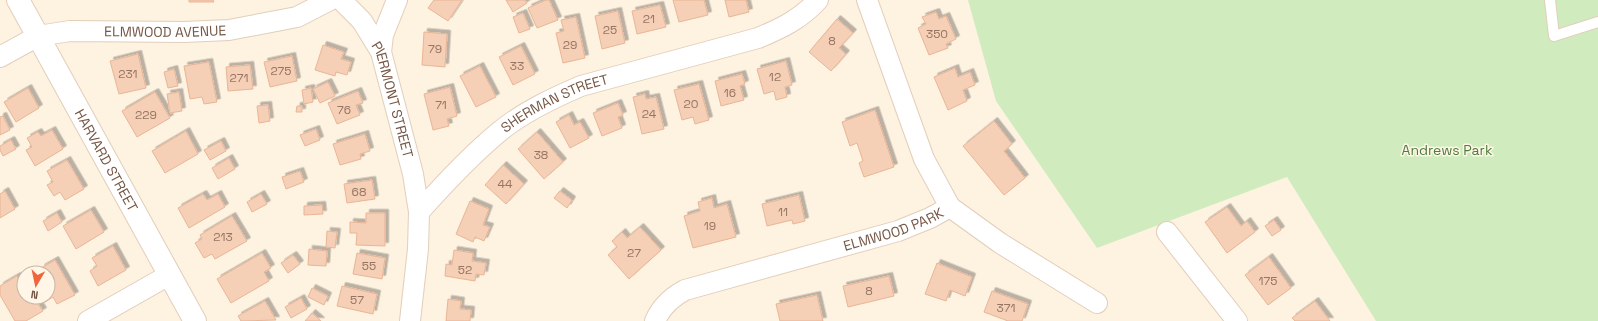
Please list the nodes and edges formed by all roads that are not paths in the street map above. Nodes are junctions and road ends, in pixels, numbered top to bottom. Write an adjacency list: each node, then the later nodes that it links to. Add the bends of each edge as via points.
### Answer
1 (18, 0): 9 (street, HARVARD STREET)
2 (330, 0): 9 (street, ELMWOOD AVENUE, via 297,17 229,30 70,31)
3 (341, 0): 10 (street, PIERMONT STREET, via 362,21)
4 (397, 0): 10 (street, via 383,35)
5 (818, 0): 13 (street, SHERMAN STREET, via 805,13 784,27 758,38 602,80 561,94 500,132 436,192)
6 (866, 0): 12 (street, ELMWOOD PARK, via 924,159)
7 (1550, 0): 8 (lane, via 1554,36)
8 (1598, 22)
9 (38, 36): 11 (street, ELMWOOD AVENUE); 15 (street, HARVARD STREET)
10 (381, 52): 13 (street, PIERMONT STREET, via 413,174)
11 (0, 57)
12 (950, 207): 16 (street, via 1000,243); 20 (street, ELMWOOD PARK, via 898,231 686,290 674,296)
13 (419, 212): 19 (street, via 418,249)
14 (1167, 232): 21 (street)
15 (169, 275): 17 (street); 18 (street, HARVARD STREET)
16 (1097, 303)
17 (88, 321)
18 (195, 321)
19 (410, 321)
20 (655, 321)
21 (1237, 321)

